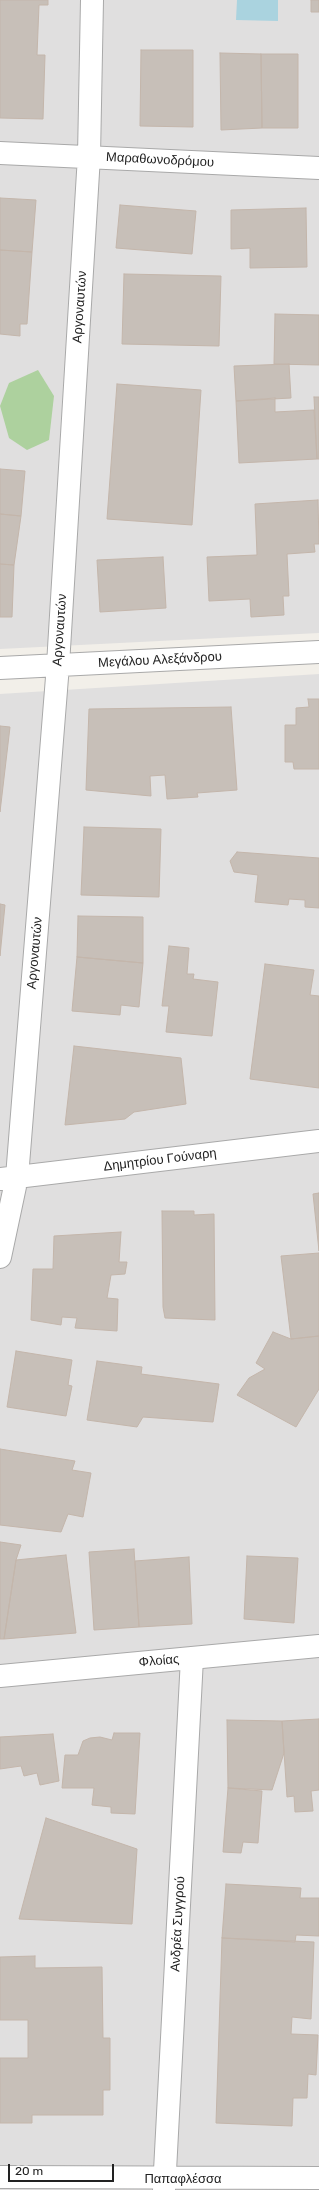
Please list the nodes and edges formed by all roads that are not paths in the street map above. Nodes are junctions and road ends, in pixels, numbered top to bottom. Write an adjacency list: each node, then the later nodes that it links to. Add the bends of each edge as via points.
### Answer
1 (92, 0): 3 (street, Αργοναυτών)
2 (0, 153): 3 (street, Μαραθωνοδρόμου)
3 (89, 156): 4 (street, Μαραθωνοδρόμου); 6 (street, Αργοναυτών)
4 (319, 168)
5 (319, 652): 6 (street, Μεγάλου Αλεξάνδρου)
6 (58, 666): 7 (street, Μεγάλου Αλεξάνδρου); 9 (street, Αργοναυτών)
7 (0, 668)
8 (319, 1141): 9 (street, Δημητρίου Γούναρη)
9 (9, 1178): 10 (street, Αργοναυτών)
10 (0, 1257)
11 (319, 1646): 12 (street, Φλοίας)
12 (192, 1658): 13 (street, Φλοίας); 16 (street, Ανδρέα Συγγρού)
13 (0, 1676)
14 (0, 2177): 16 (street, Παπαφλέσσα)
15 (319, 2178): 16 (street, Παπαφλέσσα)
16 (164, 2184)

